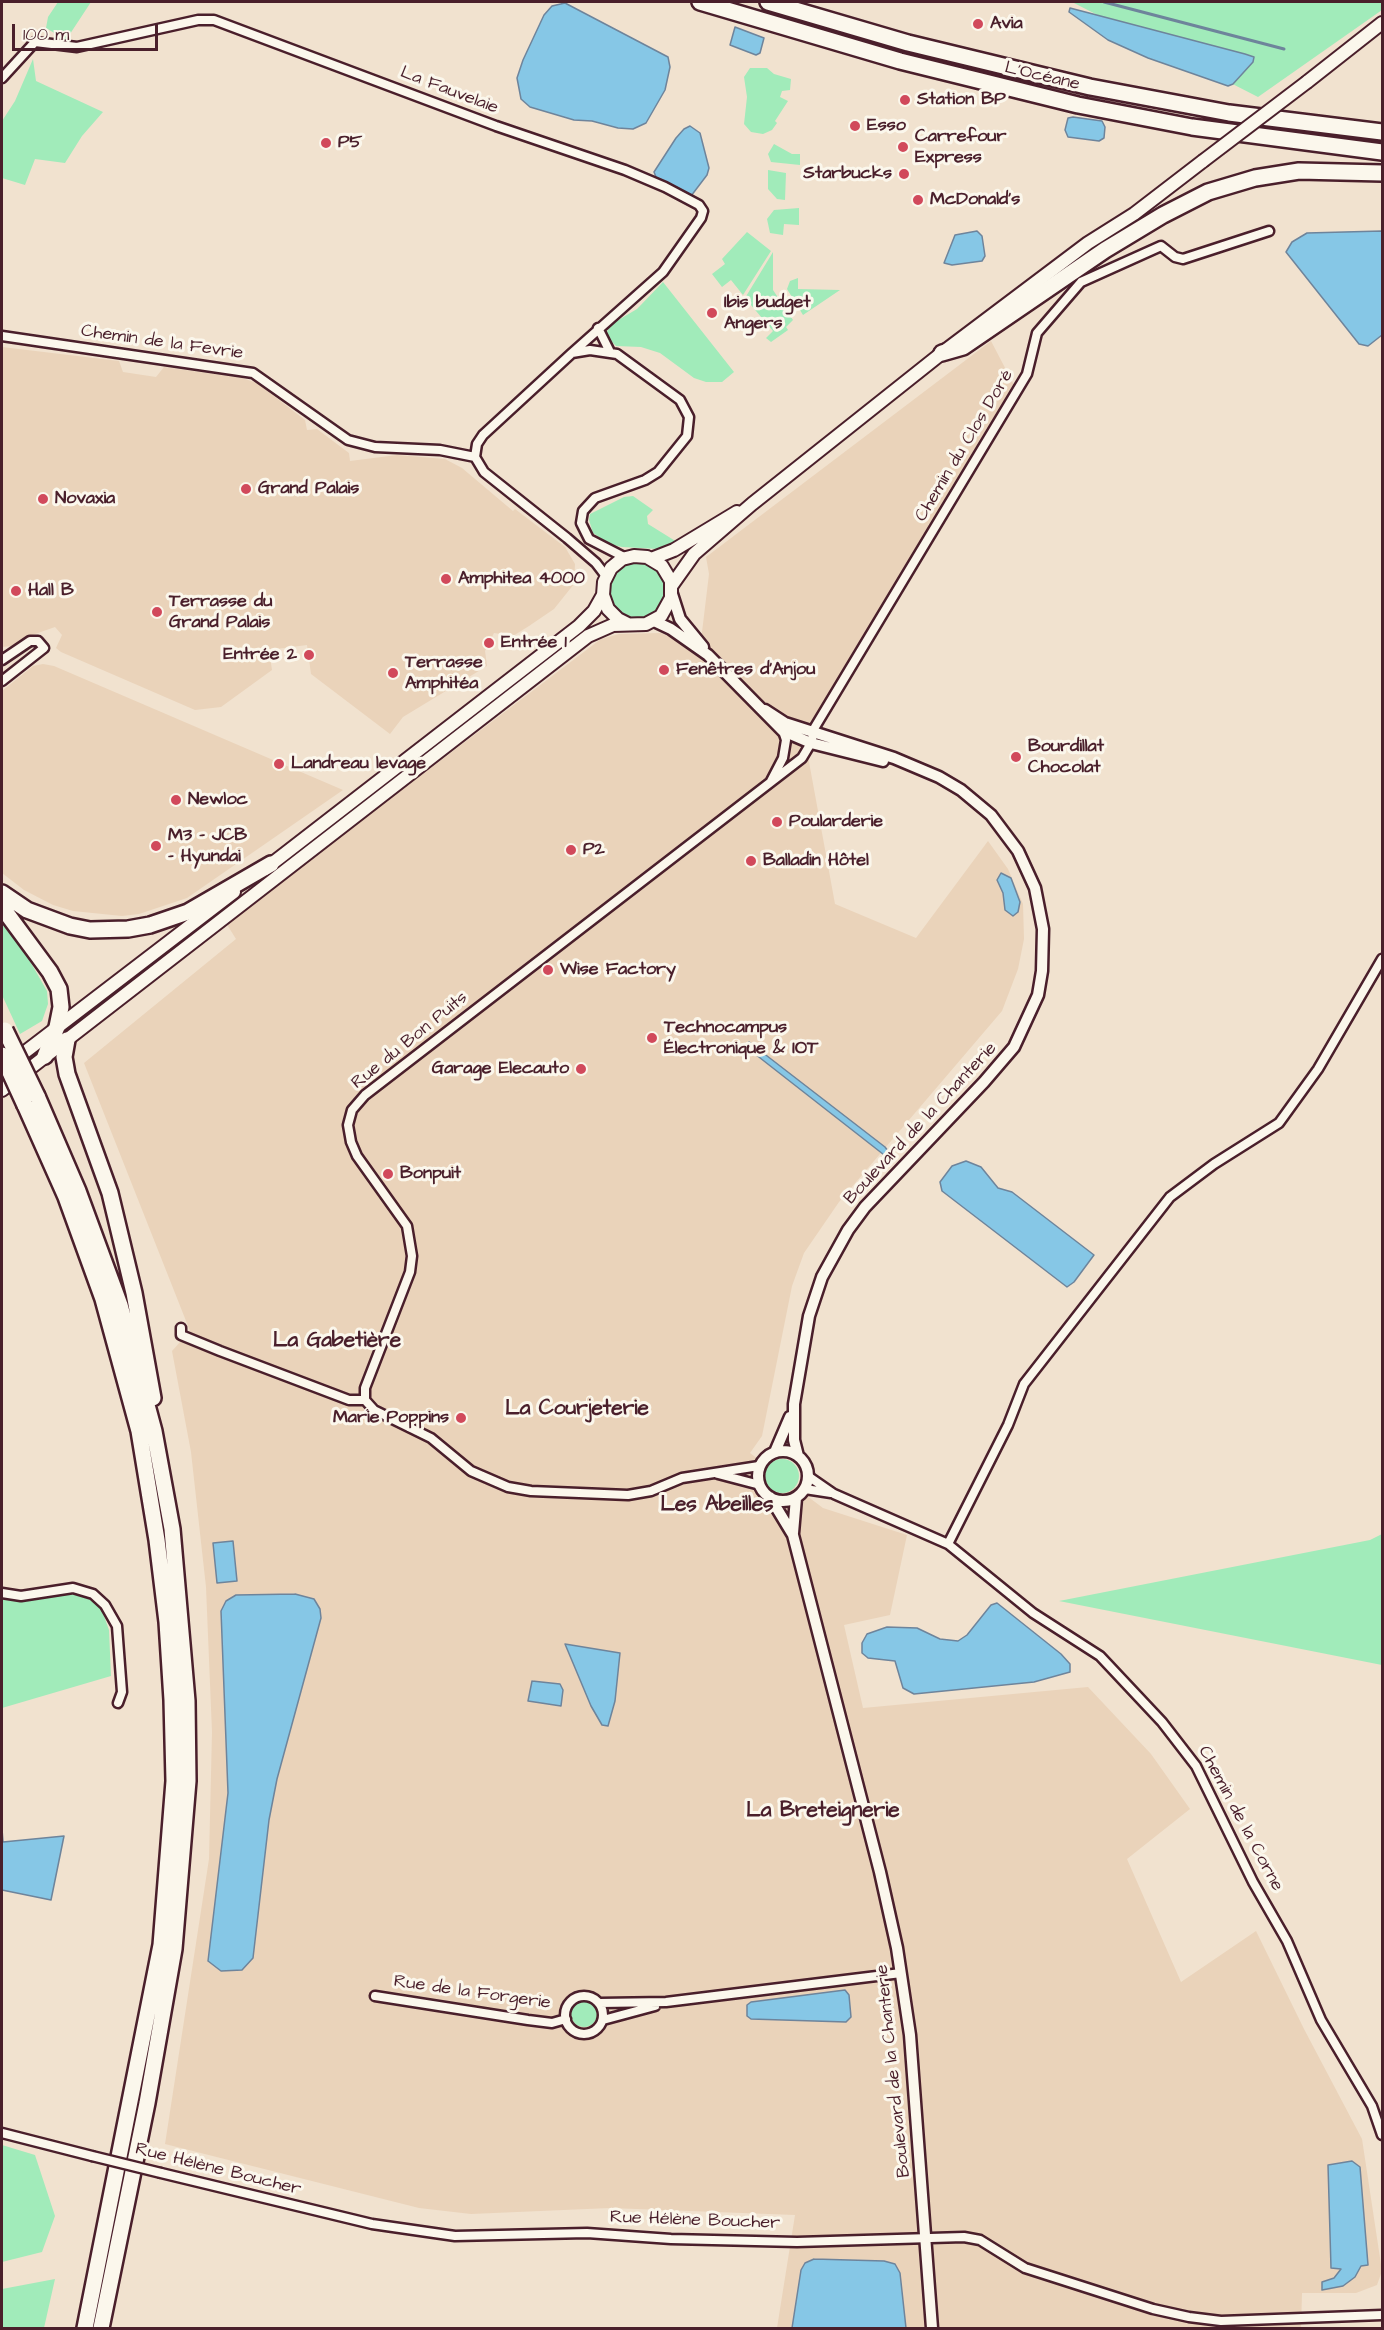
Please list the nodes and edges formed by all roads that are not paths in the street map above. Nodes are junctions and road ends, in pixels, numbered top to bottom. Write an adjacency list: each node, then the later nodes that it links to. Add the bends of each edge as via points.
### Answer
1 (700, 2): 6 (highway, L’Océane, via 900,61 1068,103 1192,127)
2 (768, 2): 5 (highway, L’Océane, via 919,46 1090,87 1229,113)
3 (1383, 23): 13 (main road, bridge, via 1134,214 1088,243)
4 (2, 78): 9 (street, La Fauvelaie, via 35,42 77,47 198,20 214,20 486,123 625,170 699,205 703,211 701,218 663,272)
5 (1383, 132)
6 (1383, 152)
7 (1383, 173): 13 (highway, via 1299,171 1255,178 1208,192 1105,250 963,347)
8 (1269, 231): 28 (street, Chemin du Clos Doré, via 1183,259 1161,246 1081,282 1037,333 1027,374)
9 (598, 328): 11 (street); 12 (street, La Fauvelaie)
10 (2, 336): 14 (street, Chemin de la Fevrie, via 253,372 348,440 375,447 440,450)
11 (610, 352): 12 (street); 16 (street, via 680,400 689,417 687,436 658,472 595,498 583,511 582,523 589,539)
12 (572, 353): 14 (street, La Fauvelaie, via 483,435)
13 (942, 353): 15 (main road)
14 (475, 457): 18 (street, via 484,472 557,529)
15 (752, 504): 17 (main road, via 675,550); 19 (main road, via 694,554)
16 (626, 558): 17 (main road); 18 (main road, via 614,564)
17 (651, 559): 19 (main road, via 665,569)
18 (606, 576): 20 (main road)
19 (672, 590): 21 (main road, via 666,610); 23 (street, via 680,619)
20 (603, 595): 22 (main road, via 610,612); 32 (main road, via 594,612 579,626)
21 (654, 621): 22 (main road); 23 (street)
22 (628, 624): 38 (main road, via 613,625 588,636)
23 (708, 655): 26 (street, Boulevard de la Chanterie)
24 (2, 660): 25 (street, via 30,641 38,641 44,648)
25 (2, 681)
26 (765, 710): 27 (street, Boulevard de la Chanterie); 28 (street, Boulevard de la Chanterie, via 785,723)
27 (783, 731): 29 (street, Boulevard de la Chanterie); 31 (street, via 783,758)
28 (814, 731): 29 (street, Chemin du Clos Doré); 30 (street, Boulevard de la Chanterie)
29 (811, 743): 30 (street, Boulevard de la Chanterie); 31 (street, Rue du Bon Puits, via 794,767)
30 (921, 770): 46 (street, Boulevard de la Chanterie, via 939,777 976,802 1018,851 1040,908 1044,954 1041,979 1030,1015 1014,1047 878,1192 855,1219 832,1257 809,1316)
31 (769, 783): 45 (street, Rue du Bon Puits, via 365,1095 352,1110 348,1125 351,1142 407,1226 412,1256 410,1272 365,1388)
32 (271, 864): 33 (highway, via 188,912 150,926 128,929 70,926 27,910); 37 (main road)
33 (2, 893)
34 (2, 907): 37 (highway, via 59,989)
35 (1383, 959): 59 (street, via 1318,1070 1279,1123 1170,1197 1024,1384 1008,1425)
36 (3, 1026): 43 (highway, bridge)
37 (57, 1027): 40 (highway); 41 (main road)
38 (67, 1040): 40 (main road); 47 (highway, via 67,1074 110,1193 125,1251 153,1385)
39 (2, 1055): 43 (highway, bridge)
40 (45, 1056): 42 (main road)
41 (2, 1070)
42 (2, 1090)
43 (31, 1101): 47 (highway, via 78,1191 120,1305); 72 (highway, via 87,1252 139,1431 157,1540 172,1700 174,1781 160,1945)
44 (181, 1328): 45 (street, via 182,1335 220,1351 349,1400)
45 (365, 1400): 51 (street, via 374,1410 431,1438 471,1471 508,1487 628,1495 651,1491 682,1478)
46 (794, 1404): 48 (street, Boulevard de la Chanterie); 49 (street, Boulevard de la Chanterie)
47 (154, 1431): 73 (highway, via 172,1529 181,1622 187,1701 187,1793 174,1949)
48 (775, 1452): 49 (street); 50 (street)
49 (798, 1456): 52 (street, via 804,1461)
50 (759, 1466): 51 (street); 53 (street)
51 (715, 1473): 53 (street)
52 (808, 1476): 54 (street); 55 (street, Chemin de la Corne)
53 (760, 1485): 56 (street)
54 (804, 1489): 55 (street, Chemin de la Corne); 57 (street)
55 (834, 1494): 59 (street, Chemin de la Corne)
56 (770, 1497): 57 (street); 58 (street, Boulevard de la Chanterie)
57 (796, 1498): 58 (street, Boulevard de la Chanterie)
58 (793, 1535): 62 (street, Boulevard de la Chanterie, via 880,1872)
59 (948, 1544): 69 (street, Chemin de la Corne, via 1033,1613 1100,1656 1131,1686 1196,1766 1287,1941 1321,2020 1372,2106)
60 (2, 1593): 61 (street, via 21,1596 73,1588 100,1599 117,1626 122,1692)
61 (118, 1703)
62 (901, 1973): 64 (street); 70 (street, Boulevard de la Chanterie)
63 (375, 1996): 66 (street, Rue de la Forgerie, via 552,2023)
64 (666, 2002): 65 (street); 67 (street)
65 (600, 2003): 66 (street, via 587,1996 573,1999 566,2008); 67 (street)
66 (566, 2019): 67 (street, via 574,2031 583,2034 599,2027)
67 (603, 2020)
68 (2, 2133): 70 (street, Rue Hélène Boucher, bridge, via 372,2224 454,2236 587,2233 797,2242)
69 (1383, 2135)
70 (927, 2239): 71 (street, Rue Hélène Boucher, via 980,2240 1025,2268 1189,2317 1221,2320); 74 (street, Boulevard de la Chanterie)
71 (1383, 2315)
72 (85, 2328)
73 (101, 2328)
74 (932, 2328)

